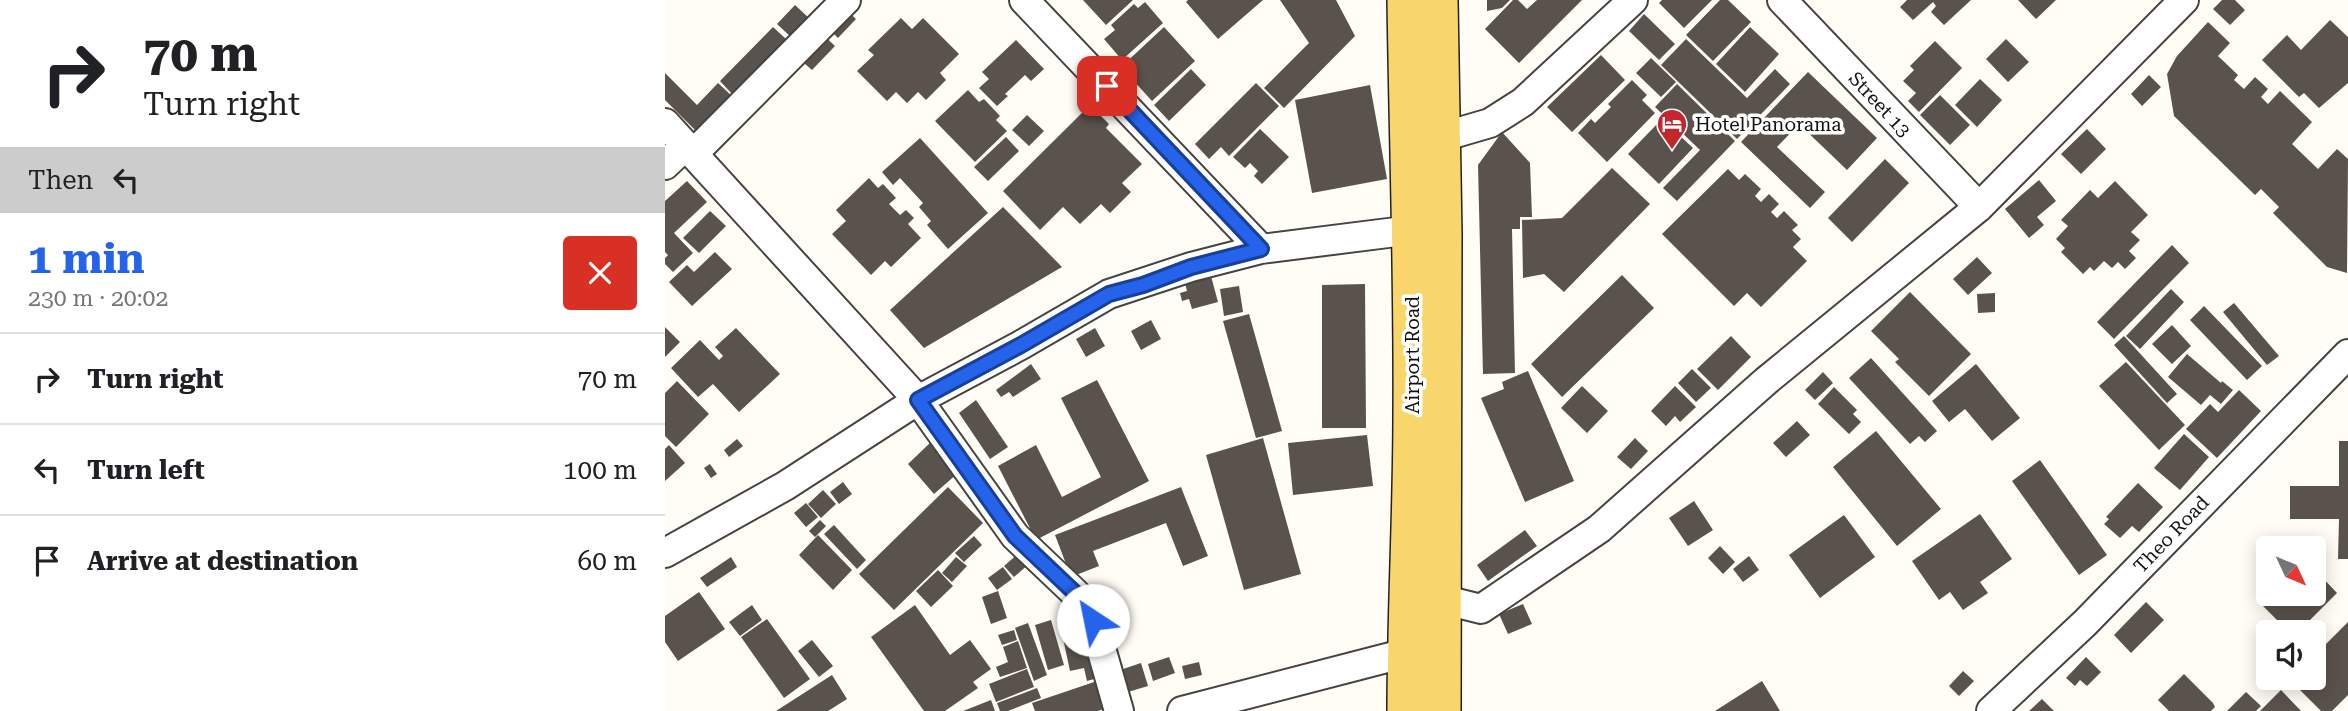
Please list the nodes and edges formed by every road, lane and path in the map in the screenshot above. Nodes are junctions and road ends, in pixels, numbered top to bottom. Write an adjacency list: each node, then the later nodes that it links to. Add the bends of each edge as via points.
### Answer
1 (846, 0): 10 (street)
2 (1024, 0): 14 (street)
3 (1406, 0): 13 (main road, Airport Road)
4 (1439, 0): 9 (main road, Airport Road)
5 (1633, 0): 9 (street, via 1523,102 1490,123)
6 (1782, 0): 12 (street, Street 13)
7 (2184, 0): 12 (street)
8 (665, 122): 10 (street)
9 (1442, 138): 18 (main road, Airport Road)
10 (690, 149): 11 (street); 16 (street)
11 (665, 164)
12 (1979, 207): 18 (street, via 1766,381 1599,530 1481,609)
13 (1412, 233): 14 (street); 19 (main road, Airport Road)
14 (1261, 249): 16 (street, via 1109,294)
15 (2348, 354): 24 (street, Theo Road, via 2085,623)
16 (918, 400): 17 (street, via 785,486); 20 (street, via 1015,536 1085,606)
17 (665, 553)
18 (1441, 599): 23 (main road, Airport Road)
19 (1406, 653): 21 (street); 22 (main road, Airport Road)
20 (1119, 711)
21 (1182, 711)
22 (1406, 711)
23 (1442, 711)
24 (1991, 711)

